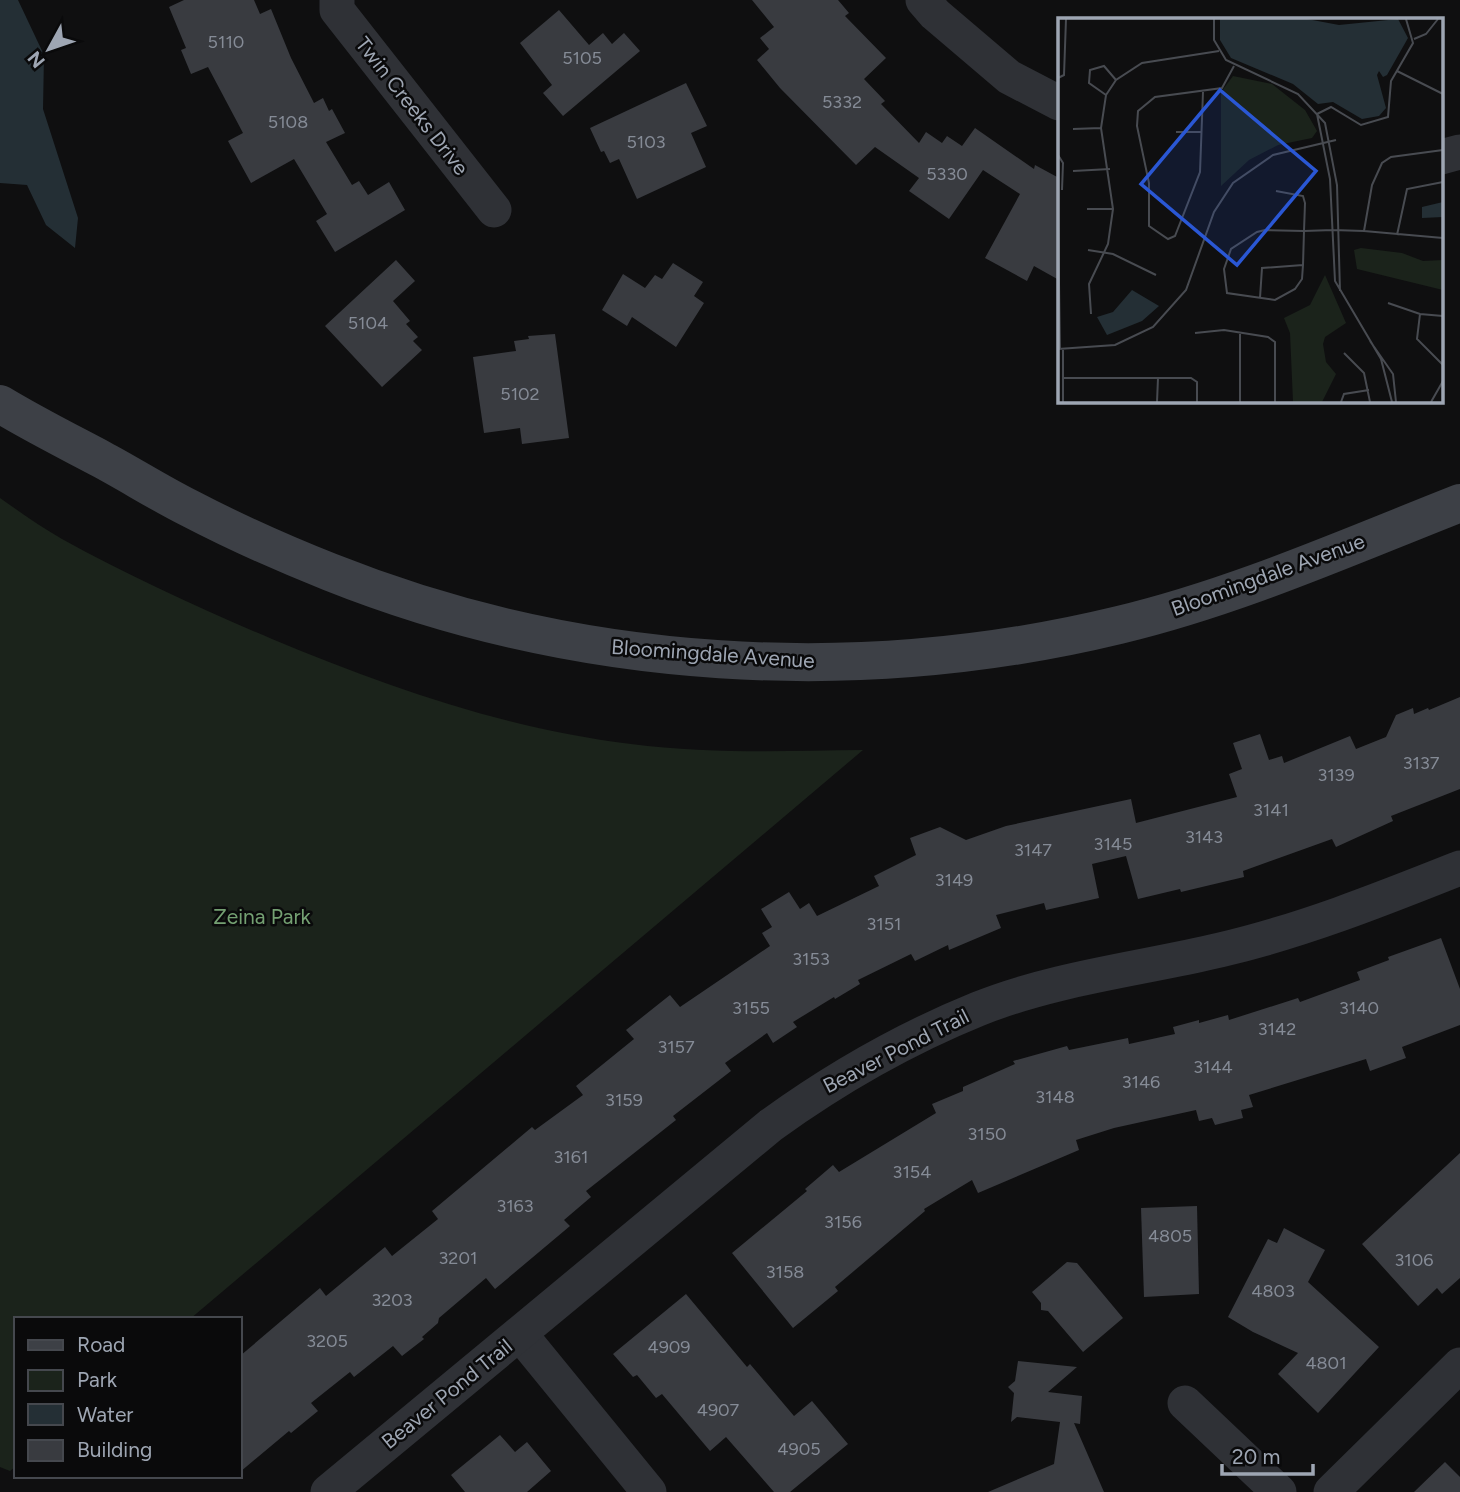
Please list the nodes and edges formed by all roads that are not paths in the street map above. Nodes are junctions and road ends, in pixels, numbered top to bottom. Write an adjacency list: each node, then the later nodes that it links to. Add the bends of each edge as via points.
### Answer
1 (337, 0): 6 (street, Twin Creeks Drive, via 337,10)
2 (923, 0): 3 (street, via 1009,77)
3 (1058, 102)
4 (1460, 152): 5 (street)
5 (1442, 156)
6 (494, 210)
7 (0, 379): 9 (street, Bloomingdale Avenue)
8 (0, 404): 9 (street, Bloomingdale Avenue)
9 (103, 460): 10 (street, Bloomingdale Avenue, via 248,537 331,573 431,607 585,643 747,661 918,658 1089,632 1226,593)
10 (1460, 503)
11 (1460, 868): 12 (street, Beaver Pond Trail, via 1294,929 1024,994 980,1008 901,1044 830,1084 771,1125)
12 (520, 1335): 15 (street, Beaver Pond Trail); 16 (street)
13 (1460, 1366): 18 (street)
14 (1185, 1403): 17 (street)
15 (328, 1492)
16 (649, 1492)
17 (1279, 1492)
18 (1331, 1492)

